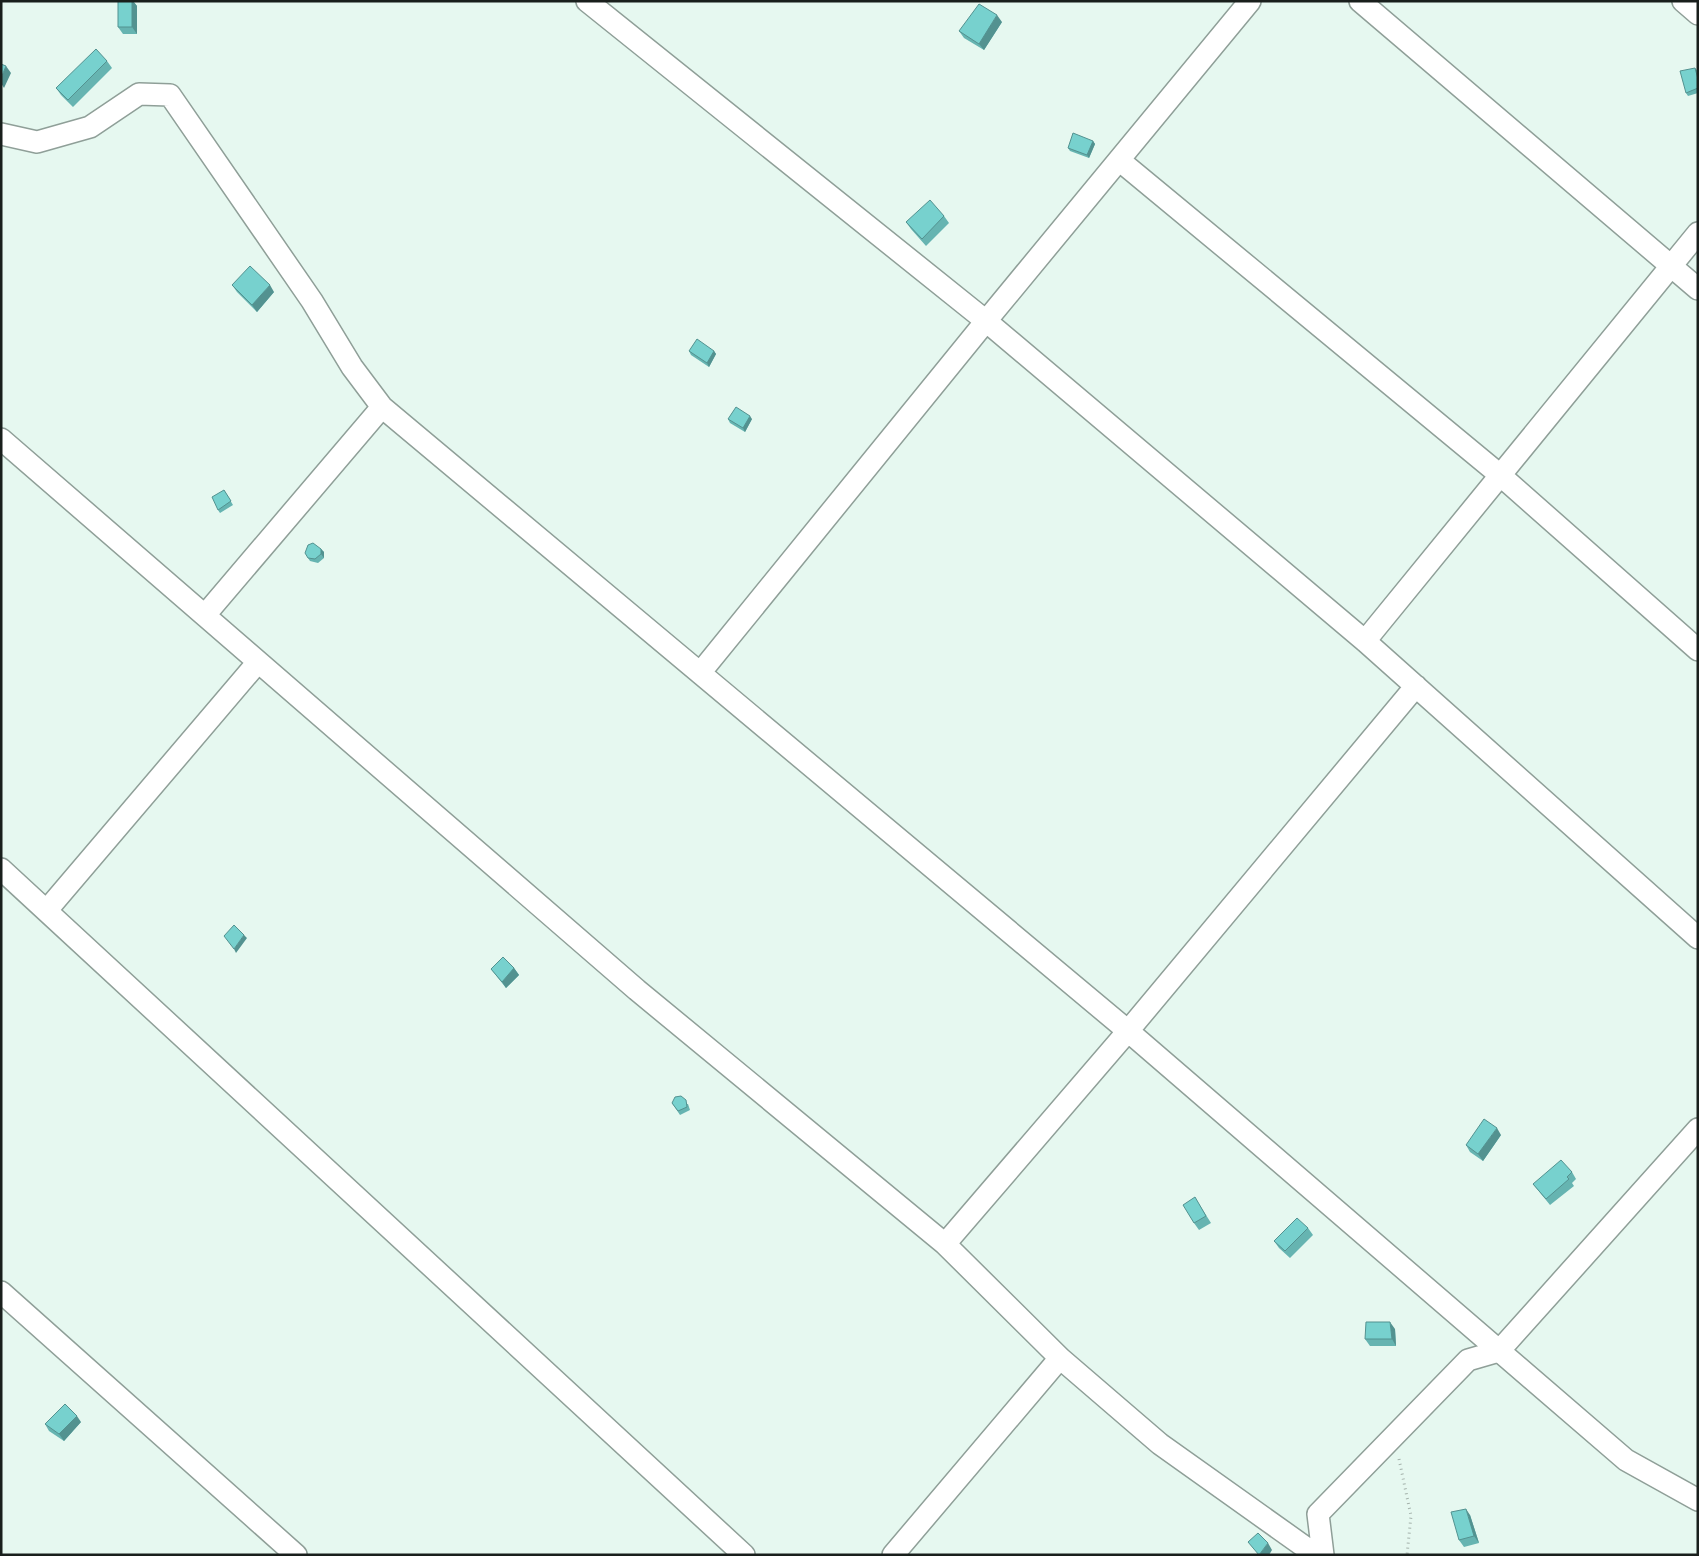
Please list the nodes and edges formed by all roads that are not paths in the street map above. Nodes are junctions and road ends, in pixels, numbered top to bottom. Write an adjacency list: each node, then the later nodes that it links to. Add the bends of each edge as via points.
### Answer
1 (587, 1): 11 (street)
2 (1250, 1): 7 (street)
3 (1360, 1): 9 (street)
4 (1683, 1): 5 (street)
5 (1698, 14)
6 (1, 134): 12 (street, via 37,142 90,127 139,94 170,95)
7 (1119, 160): 11 (street); 14 (street)
8 (1698, 233): 9 (street)
9 (1672, 267): 10 (street); 14 (street)
10 (1698, 289)
11 (986, 321): 16 (street); 19 (street)
12 (382, 407): 15 (street); 19 (street)
13 (1, 439): 15 (street)
14 (1500, 475): 16 (street); 17 (street)
15 (205, 615): 18 (street)
16 (1365, 641): 20 (street)
17 (1698, 650)
18 (258, 662): 22 (street); 26 (street, via 637,990)
19 (700, 673): 24 (street)
20 (1416, 686): 23 (street); 24 (street)
21 (1, 868): 22 (street)
22 (47, 910): 32 (street)
23 (1698, 938)
24 (1128, 1031): 26 (street); 28 (street)
25 (1698, 1129): 28 (street)
26 (945, 1244): 29 (street)
27 (1, 1292): 31 (street)
28 (1499, 1351): 30 (street, via 1626,1460); 35 (street, via 1468,1360 1318,1514)
29 (1060, 1358): 33 (street); 34 (street, via 1160,1444)
30 (1698, 1500)
31 (296, 1555)
32 (744, 1555)
33 (893, 1555)
34 (1316, 1555)
35 (1323, 1555)

